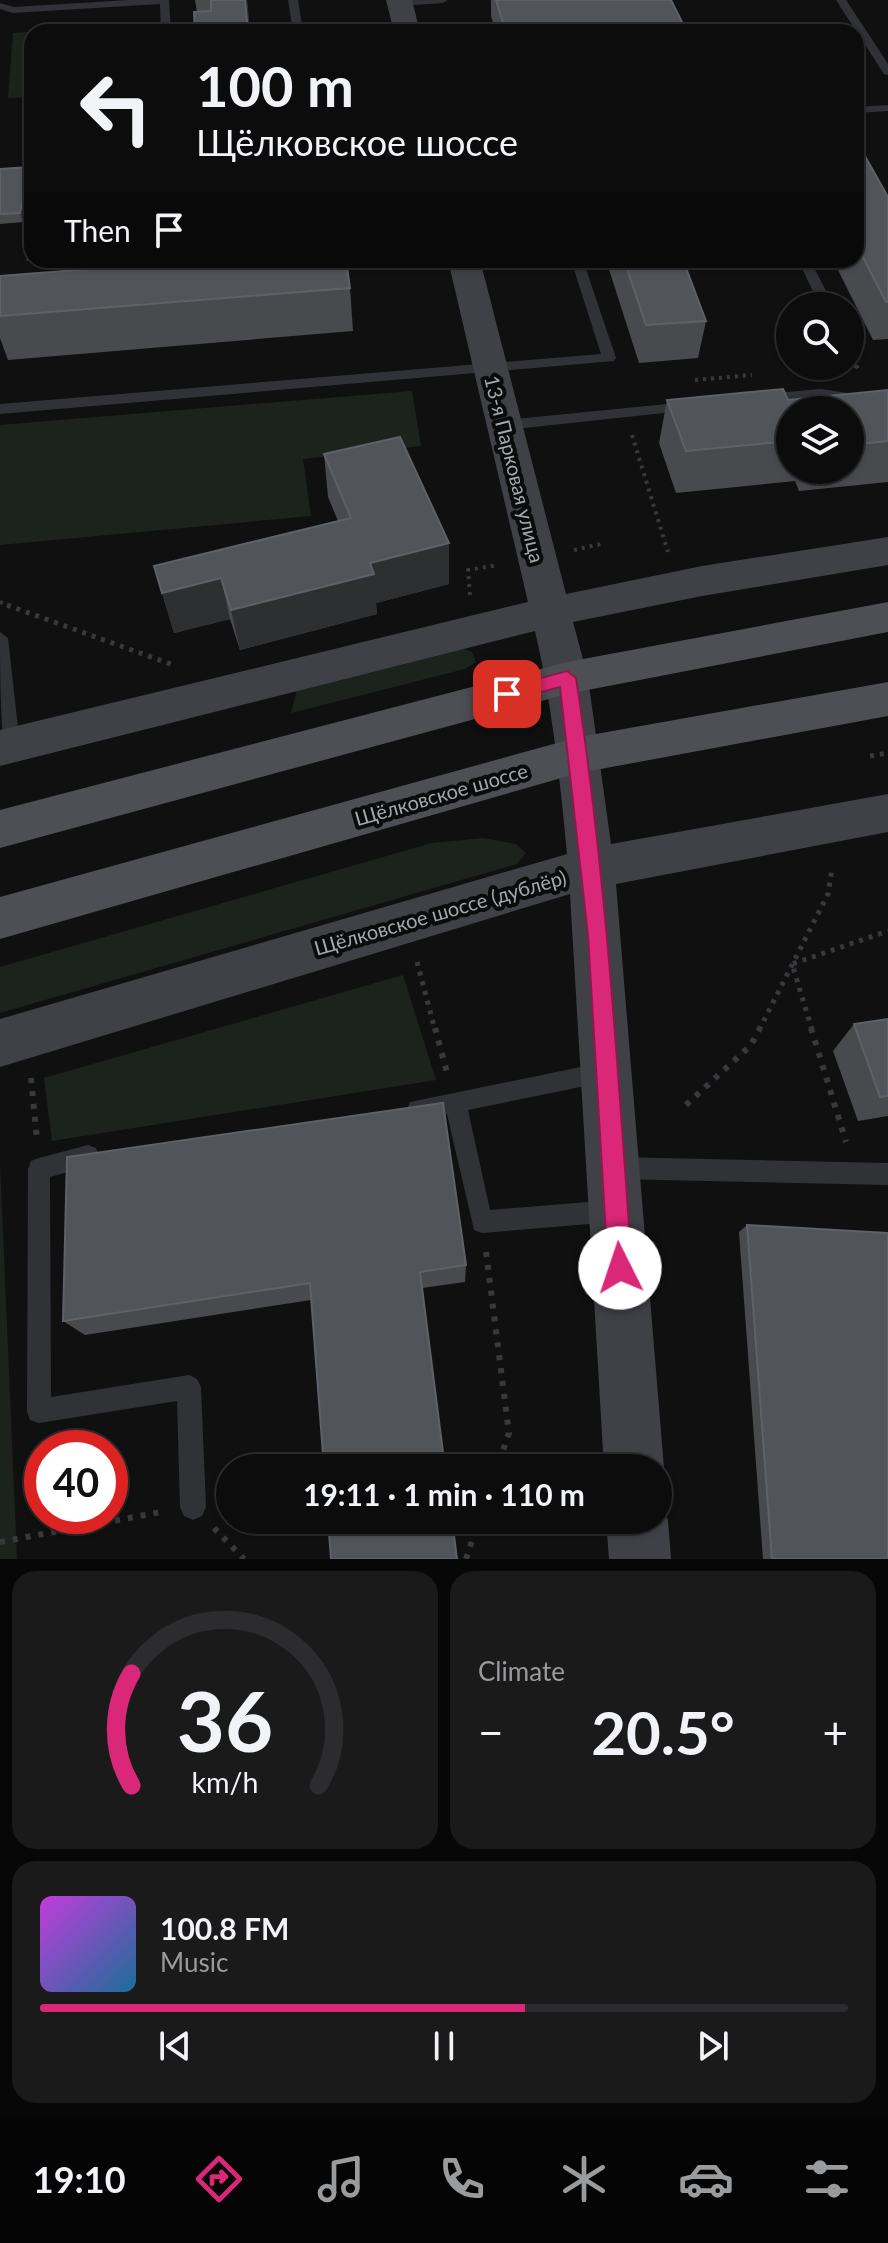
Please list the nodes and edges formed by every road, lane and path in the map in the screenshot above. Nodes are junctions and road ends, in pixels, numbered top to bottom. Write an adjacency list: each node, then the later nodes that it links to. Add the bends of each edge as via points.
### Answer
1 (293, 0): 7 (lane)
2 (443, 0): 4 (lane)
3 (841, 0): 9 (lane)
4 (400, 2): 8 (street)
5 (0, 6): 6 (lane, via 13,10 165,1)
6 (166, 24)
7 (297, 24)
8 (405, 24)
9 (857, 24)
10 (864, 35): 11 (lane)
11 (888, 72)
12 (888, 108): 13 (lane)
13 (864, 110)
14 (466, 268): 18 (street, 13-я Парковая улица)
15 (580, 268): 18 (lane, via 609,358)
16 (808, 268): 17 (lane)
17 (820, 292)
18 (491, 367): 24 (lane); 26 (street, 13-я Парковая улица)
19 (752, 376): 20 (path)
20 (692, 381)
21 (745, 401): 22 (lane, via 821,394)
22 (888, 404)
23 (700, 405): 25 (lane)
24 (0, 409)
25 (625, 412): 26 (lane); 28 (path)
26 (505, 425): 30 (street, 13-я Парковая улица)
27 (888, 551): 30 (street)
28 (670, 558)
29 (0, 602): 33 (path)
30 (550, 612): 34 (street, 13-я Парковая улица); 36 (street)
31 (888, 617): 34 (main road)
32 (0, 638): 36 (lane)
33 (182, 668)
34 (567, 678): 38 (street, 13-я Парковая улица); 41 (main road)
35 (888, 699): 38 (main road, Щёлковское шоссе)
36 (6, 747)
37 (888, 753): 39 (path)
38 (579, 755): 42 (street, 13-я Парковая улица); 44 (main road, Щёлковское шоссе)
39 (870, 756)
40 (888, 813): 42 (street, Щёлковское шоссе (дублёр))
41 (0, 829)
42 (591, 868): 50 (street, Щёлковское шоссе (дублёр)); 51 (street, 13-я Парковая улица)
43 (832, 869): 48 (path, via 828,894)
44 (96, 891): 45 (main road, Щёлковское шоссе); 47 (street)
45 (0, 918)
46 (888, 931): 48 (path)
47 (0, 934)
48 (792, 964): 53 (path, via 751,1045); 57 (path)
49 (420, 981): 52 (path)
50 (15, 1054): 56 (path)
51 (607, 1072): 52 (lane); 59 (street, 13-я Парковая улица)
52 (456, 1104): 54 (lane); 60 (lane)
53 (686, 1105)
54 (395, 1113)
55 (104, 1154): 56 (lane)
56 (39, 1169): 63 (lane, via 39,1411 189,1387)
57 (855, 1174): 58 (lane); 59 (lane)
58 (888, 1174)
59 (615, 1189): 60 (lane); 62 (street, 13-я Парковая улица)
60 (482, 1222): 61 (path, via 509,1433)
61 (502, 1454)
62 (633, 1454)
63 (193, 1507): 66 (path); 67 (path)
64 (474, 1534): 68 (path)
65 (638, 1534): 69 (street)
66 (0, 1542)
67 (244, 1559)
68 (466, 1559)
69 (640, 1559)

